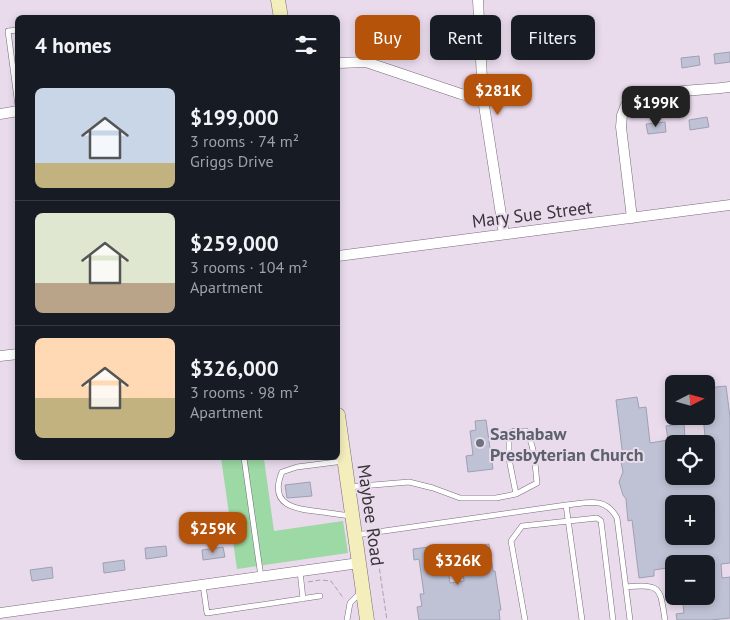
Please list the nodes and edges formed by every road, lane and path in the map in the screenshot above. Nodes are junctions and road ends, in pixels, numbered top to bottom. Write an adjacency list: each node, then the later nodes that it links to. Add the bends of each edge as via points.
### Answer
1 (278, 0): 3 (main road)
2 (478, 0): 8 (street)
3 (280, 15)
4 (15, 30): 6 (lane, via 8,31)
5 (340, 63): 8 (street, via 366,62 461,94)
6 (15, 84)
7 (730, 86): 12 (street, via 642,98 626,106 621,127)
8 (483, 98): 13 (street)
9 (15, 112): 10 (street)
10 (0, 114)
11 (730, 205): 12 (street, Mary Sue Street)
12 (632, 218): 13 (street, Mary Sue Street)
13 (504, 234): 14 (street, Mary Sue Street)
14 (340, 256)
15 (15, 354): 16 (street)
16 (0, 356)
17 (340, 430): 19 (main road, Maybee Road)
18 (244, 460): 29 (lane)
19 (344, 461): 20 (main road, Maybee Road); 23 (lane, via 298,466 282,472 277,484 279,495 286,504 297,509)
20 (348, 487): 21 (lane, via 409,482 460,498 496,498); 23 (main road, Maybee Road)
21 (516, 494): 21 (lane, via 537,483 530,438 526,431 514,430 509,433 509,459)
22 (566, 505): 24 (lane); 25 (lane); 32 (lane, via 598,502 613,510 617,518)
23 (352, 516): 26 (main road, Maybee Road)
24 (567, 520): 41 (lane, via 522,526 511,540); 42 (lane); 43 (lane, via 597,518 600,521)
25 (375, 532): 26 (lane); 40 (path)
26 (355, 535): 27 (main road, Maybee Road)
27 (359, 563): 28 (street); 33 (main road, Maybee Road)
28 (300, 571): 29 (street); 30 (lane)
29 (261, 577): 31 (street)
30 (301, 583): 35 (lane); 36 (path, via 332,581)
31 (203, 585): 35 (lane, via 207,612); 37 (street)
32 (626, 587): 44 (lane); 45 (lane, via 656,588 661,594)
33 (363, 590): 36 (lane); 39 (main road, Maybee Road)
34 (320, 596): 35 (lane)
35 (303, 599)
36 (349, 606): 38 (lane)
37 (0, 613)
38 (347, 620)
39 (367, 620)
40 (387, 620)
41 (524, 620)
42 (582, 620)
43 (613, 620)
44 (630, 620)
45 (665, 620)

